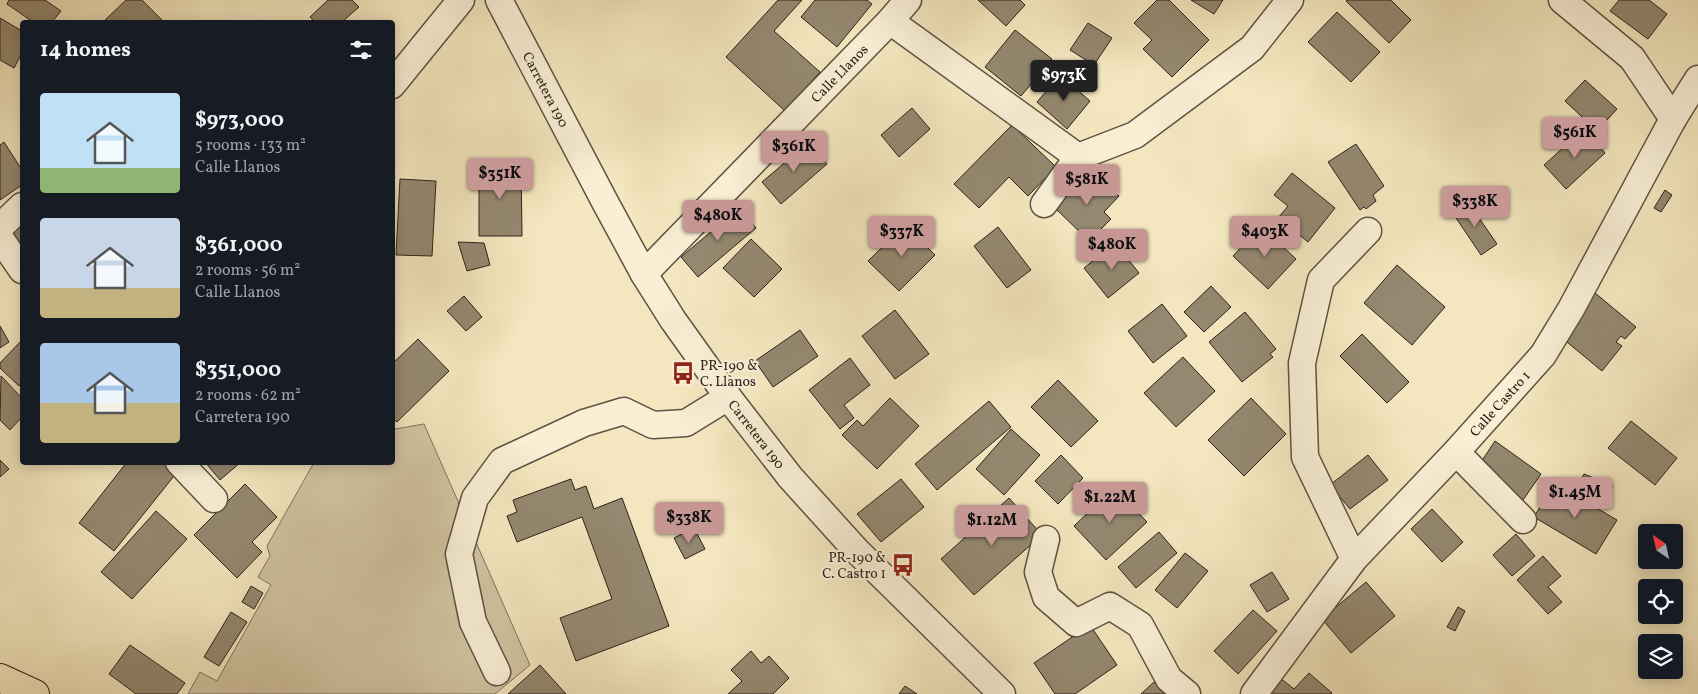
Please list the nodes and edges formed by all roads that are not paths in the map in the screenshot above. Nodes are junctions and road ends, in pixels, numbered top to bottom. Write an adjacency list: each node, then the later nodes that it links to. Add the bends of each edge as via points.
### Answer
1 (461, 0): 8 (street)
2 (499, 0): 17 (street, Carretera 190)
3 (908, 0): 6 (street, Calle Llanos)
4 (1290, 0): 10 (street, via 1252,48 1135,135)
5 (1562, 0): 9 (street, via 1632,58)
6 (890, 20): 10 (street); 17 (street, Calle Llanos)
7 (1698, 79): 9 (street, Calle Castro 1)
8 (395, 81)
9 (1673, 120): 19 (street, Calle Castro 1, via 1543,355)
10 (1078, 158): 11 (street)
11 (1044, 204)
12 (20, 208): 13 (street)
13 (0, 227)
14 (1368, 231): 24 (street, via 1321,280 1302,363 1305,457)
15 (0, 238): 16 (street)
16 (20, 267)
17 (644, 274): 18 (street, Carretera 190)
18 (728, 397): 25 (street, via 686,423 653,425 624,411 584,423 502,460 475,498 459,554 472,622); 28 (street, Carretera 190, via 790,477 856,550)
19 (1456, 452): 22 (street); 24 (street, Calle Castro 1)
20 (182, 465): 21 (street)
21 (214, 499)
22 (1523, 520)
23 (1046, 539): 29 (street, via 1038,572 1046,597 1076,623 1110,606 1140,625 1169,679)
24 (1354, 559): 30 (street, Calle Castro 1)
25 (497, 672)
26 (0, 678): 27 (highway)
27 (35, 694)
28 (1002, 694)
29 (1187, 694)
30 (1254, 694)

